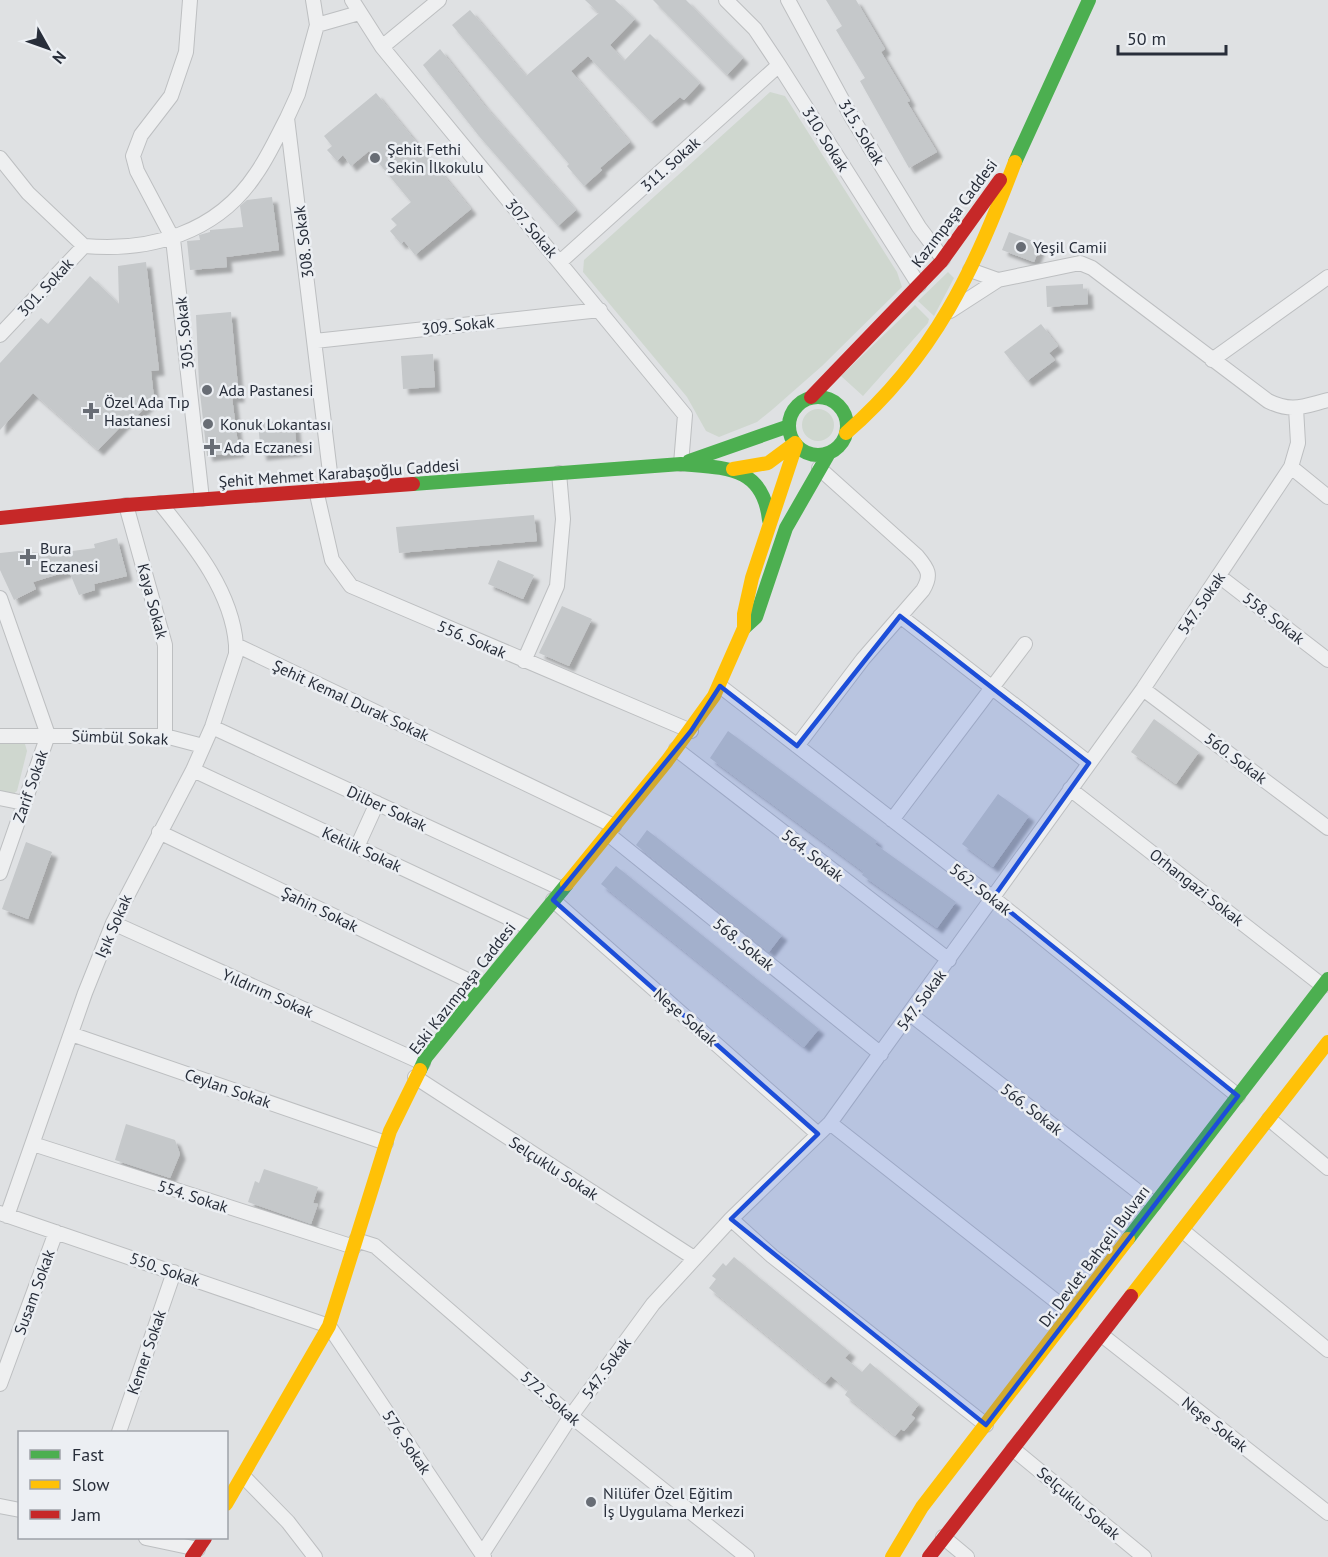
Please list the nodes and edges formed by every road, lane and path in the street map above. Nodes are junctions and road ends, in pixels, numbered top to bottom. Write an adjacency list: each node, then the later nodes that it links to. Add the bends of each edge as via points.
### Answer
1 (190, 0): 15 (street, via 186,52 171,96 141,135 133,156)
2 (313, 0): 9 (street)
3 (352, 0): 8 (street, 307. Sokak)
4 (439, 0): 10 (street)
5 (726, 0): 11 (street, 310. Sokak, via 755,29)
6 (788, 0): 17 (street, 315. Sokak, via 851,116)
7 (1089, 0): 13 (street, Kazımpaşa Caddesi)
8 (359, 13): 9 (street); 10 (street, 307. Sokak)
9 (317, 25): 12 (street, via 298,94)
10 (382, 47): 18 (street, 307. Sokak)
11 (779, 65): 18 (street, 311. Sokak); 22 (street, 310. Sokak)
12 (287, 118): 15 (street, 301. Sokak, via 256,175 232,202 210,220); 26 (street, 308. Sokak)
13 (1016, 160): 17 (street, Kazımpaşa Caddesi); 19 (street, Kazımpaşa Caddesi)
14 (1, 161): 16 (street, via 28,193)
15 (173, 239): 16 (street, 301. Sokak, via 117,249); 43 (street, 305. Sokak)
16 (84, 246): 25 (street, 301. Sokak)
17 (943, 259): 19 (street); 22 (street, Kazımpaşa Caddesi)
18 (560, 262): 23 (street, 307. Sokak)
19 (970, 270): 21 (street); 24 (street, Kazımpaşa Caddesi)
20 (1328, 277): 27 (street)
21 (998, 279): 24 (street); 27 (street, via 1080,263 1092,268)
22 (919, 285): 28 (street, Kazımpaşa Caddesi)
23 (600, 310): 26 (street, 309. Sokak); 35 (street, 307. Sokak, via 685,415)
24 (950, 311): 32 (street, Kazımpaşa Caddesi, via 871,415)
25 (0, 335)
26 (315, 341): 40 (street, 308. Sokak)
27 (1212, 360): 30 (street, via 1268,401 1283,409)
28 (811, 397): 31 (street, via 795,408); 32 (street, via 826,397 839,405 847,418)
29 (1328, 400): 30 (street)
30 (1296, 408): 36 (street, 547. Sokak, via 1298,443)
31 (789, 426): 33 (street); 35 (street, Şehit Mehmet Karabaşoğlu Caddesi)
32 (846, 434): 34 (street, via 843,442)
33 (795, 444): 34 (street, via 811,454); 38 (street, via 768,464); 47 (street, Eski Kazımpaşa Caddesi)
34 (829, 453): 37 (street, Eski Kazımpaşa Caddesi)
35 (681, 464): 38 (street, Şehit Mehmet Karabaşoğlu Caddesi); 39 (street, Şehit Mehmet Karabaşoğlu Caddesi)
36 (1291, 467): 42 (street); 48 (street, 547. Sokak)
37 (819, 468): 50 (street, via 885,525 928,570 930,579); 51 (street, Eski Kazımpaşa Caddesi, via 786,528 756,617)
38 (731, 469): 47 (street, via 748,474 769,501)
39 (559, 473): 40 (street, Şehit Mehmet Karabaşoğlu Caddesi); 55 (street, via 563,519 557,586)
40 (332, 489): 41 (street, Şehit Mehmet Karabaşoğlu Caddesi)
41 (316, 490): 43 (street, Şehit Mehmet Karabaşoğlu Caddesi); 55 (street, 556. Sokak, via 332,560 351,586)
42 (1328, 497)
43 (202, 499): 44 (street, Şehit Mehmet Karabaşoğlu Caddesi)
44 (160, 502): 45 (street, Şehit Mehmet Karabaşoğlu Caddesi); 53 (street, via 216,580)
45 (126, 505): 46 (street, Şehit Mehmet Karabaşoğlu Caddesi); 63 (street, Kaya Sokak, via 165,645)
46 (0, 518)
47 (769, 528): 51 (street, Eski Kazımpaşa Caddesi, via 752,578)
48 (1219, 576): 54 (street, 558. Sokak); 57 (street, 547. Sokak)
49 (0, 598): 61 (street, Zarif Sokak)
50 (900, 616): 58 (street); 65 (street)
51 (744, 628): 56 (street, Eski Kazımpaşa Caddesi)
52 (1025, 644): 58 (street)
53 (236, 645): 59 (street, Işık Sokak); 75 (street, Şehit Kemal Durak Sokak)
54 (1328, 660)
55 (524, 661): 60 (street, 556. Sokak)
56 (720, 686): 60 (street, Eski Kazımpaşa Caddesi); 65 (street, 562. Sokak)
57 (1143, 689): 67 (street, 547. Sokak); 74 (street, 560. Sokak)
58 (992, 690): 67 (street); 73 (street)
59 (212, 727): 64 (street, Işık Sokak); 72 (street, Dilber Sokak)
60 (691, 731): 66 (street, Eski Kazımpaşa Caddesi)
61 (48, 735): 62 (street, Sümbül Sokak); 63 (street, Sümbül Sokak); 71 (street, Zarif Sokak)
62 (0, 736)
63 (165, 736): 64 (street, Sümbül Sokak)
64 (203, 746): 68 (street, Işık Sokak)
65 (797, 746): 73 (street, 562. Sokak)
66 (676, 749): 75 (street, Eski Kazımpaşa Caddesi); 84 (street, 564. Sokak)
67 (1089, 763): 69 (street, 547. Sokak)
68 (193, 770): 76 (street, Işık Sokak); 77 (street, Keklik Sokak)
69 (1070, 789): 80 (street, 547. Sokak); 85 (street, Orhangazi Sokak)
70 (0, 798): 71 (street)
71 (24, 803): 78 (street, Zarif Sokak)
72 (376, 803): 77 (street); 79 (street, Dilber Sokak)
73 (892, 820): 80 (street, 562. Sokak)
74 (1328, 828)
75 (611, 830): 79 (street, Eski Kazımpaşa Caddesi); 90 (street, 568. Sokak)
76 (159, 832): 82 (street, Işık Sokak); 86 (street, Şahin Sokak)
77 (357, 847): 83 (street, Keklik Sokak)
78 (0, 873)
79 (562, 889): 81 (street, Eski Kazımpaşa Caddesi)
80 (993, 898): 84 (street, 547. Sokak); 93 (street, 562. Sokak)
81 (553, 900): 83 (street, Eski Kazımpaşa Caddesi); 96 (street, Neşe Sokak)
82 (113, 923): 88 (street, Işık Sokak); 91 (street, Yıldırım Sokak)
83 (530, 928): 86 (street, Eski Kazımpaşa Caddesi)
84 (949, 960): 87 (street, 547. Sokak)
85 (1325, 982): 93 (street, Dr. Devlet Bahçeli Bulvarı)
86 (482, 987): 91 (street, Eski Kazımpaşa Caddesi)
87 (910, 1014): 90 (street, 547. Sokak); 100 (street, 566. Sokak)
88 (71, 1034): 97 (street, Ceylan Sokak); 98 (street, Işık Sokak)
89 (1328, 1042): 94 (street)
90 (881, 1054): 95 (street, 547. Sokak)
91 (423, 1064): 92 (street, Eski Kazımpaşa Caddesi)
92 (415, 1077): 97 (street, Eski Kazımpaşa Caddesi); 106 (street, Selçuklu Sokak)
93 (1238, 1096): 100 (street, Dr. Devlet Bahçeli Bulvarı)
94 (1269, 1119): 99 (street); 103 (street)
95 (830, 1123): 96 (street, 547. Sokak); 108 (street)
96 (818, 1134): 102 (street, 547. Sokak)
97 (386, 1143): 105 (street, Eski Kazımpaşa Caddesi)
98 (33, 1144): 101 (street, Işık Sokak); 105 (street, 554. Sokak)
99 (1328, 1168)
100 (1154, 1204): 108 (street, Dr. Devlet Bahçeli Bulvarı)
101 (3, 1215): 104 (street, 550. Sokak)
102 (731, 1219): 106 (street, 547. Sokak); 114 (street, via 772,1256)
103 (1183, 1231): 110 (street); 111 (street)
104 (56, 1232): 107 (street, 550. Sokak); 112 (street, Susam Sokak)
105 (355, 1244): 109 (street, Eski Kazımpaşa Caddesi); 113 (street, 572. Sokak, via 375,1246)
106 (694, 1258): 113 (street, 547. Sokak, via 653,1304)
107 (174, 1272): 109 (street, 550. Sokak); 115 (street, Kemer Sokak)
108 (1071, 1313): 114 (street, Dr. Devlet Bahçeli Bulvarı)
109 (329, 1326): 117 (street, Eski Kazımpaşa Caddesi); 125 (street, 576. Sokak)
110 (1103, 1336): 116 (street); 121 (street, Neşe Sokak)
111 (1328, 1350)
112 (0, 1384)
113 (571, 1416): 125 (street, 547. Sokak); 127 (street, 572. Sokak)
114 (986, 1425): 128 (street, Dr. Devlet Bahçeli Bulvarı, via 922,1507)
115 (119, 1431)
116 (1013, 1449): 122 (street); 131 (street, Selçuklu Sokak)
117 (244, 1477): 118 (street, Eski Kazımpaşa Caddesi); 126 (street, via 288,1522)
118 (228, 1501)
119 (0, 1506): 120 (street)
120 (18, 1510)
121 (1328, 1513)
122 (943, 1537): 129 (street); 130 (street)
123 (151, 1539): 124 (street)
124 (198, 1548)
125 (483, 1556)
126 (315, 1557)
127 (747, 1557)
128 (892, 1557)
129 (929, 1557)
130 (967, 1557)
131 (1144, 1557)

